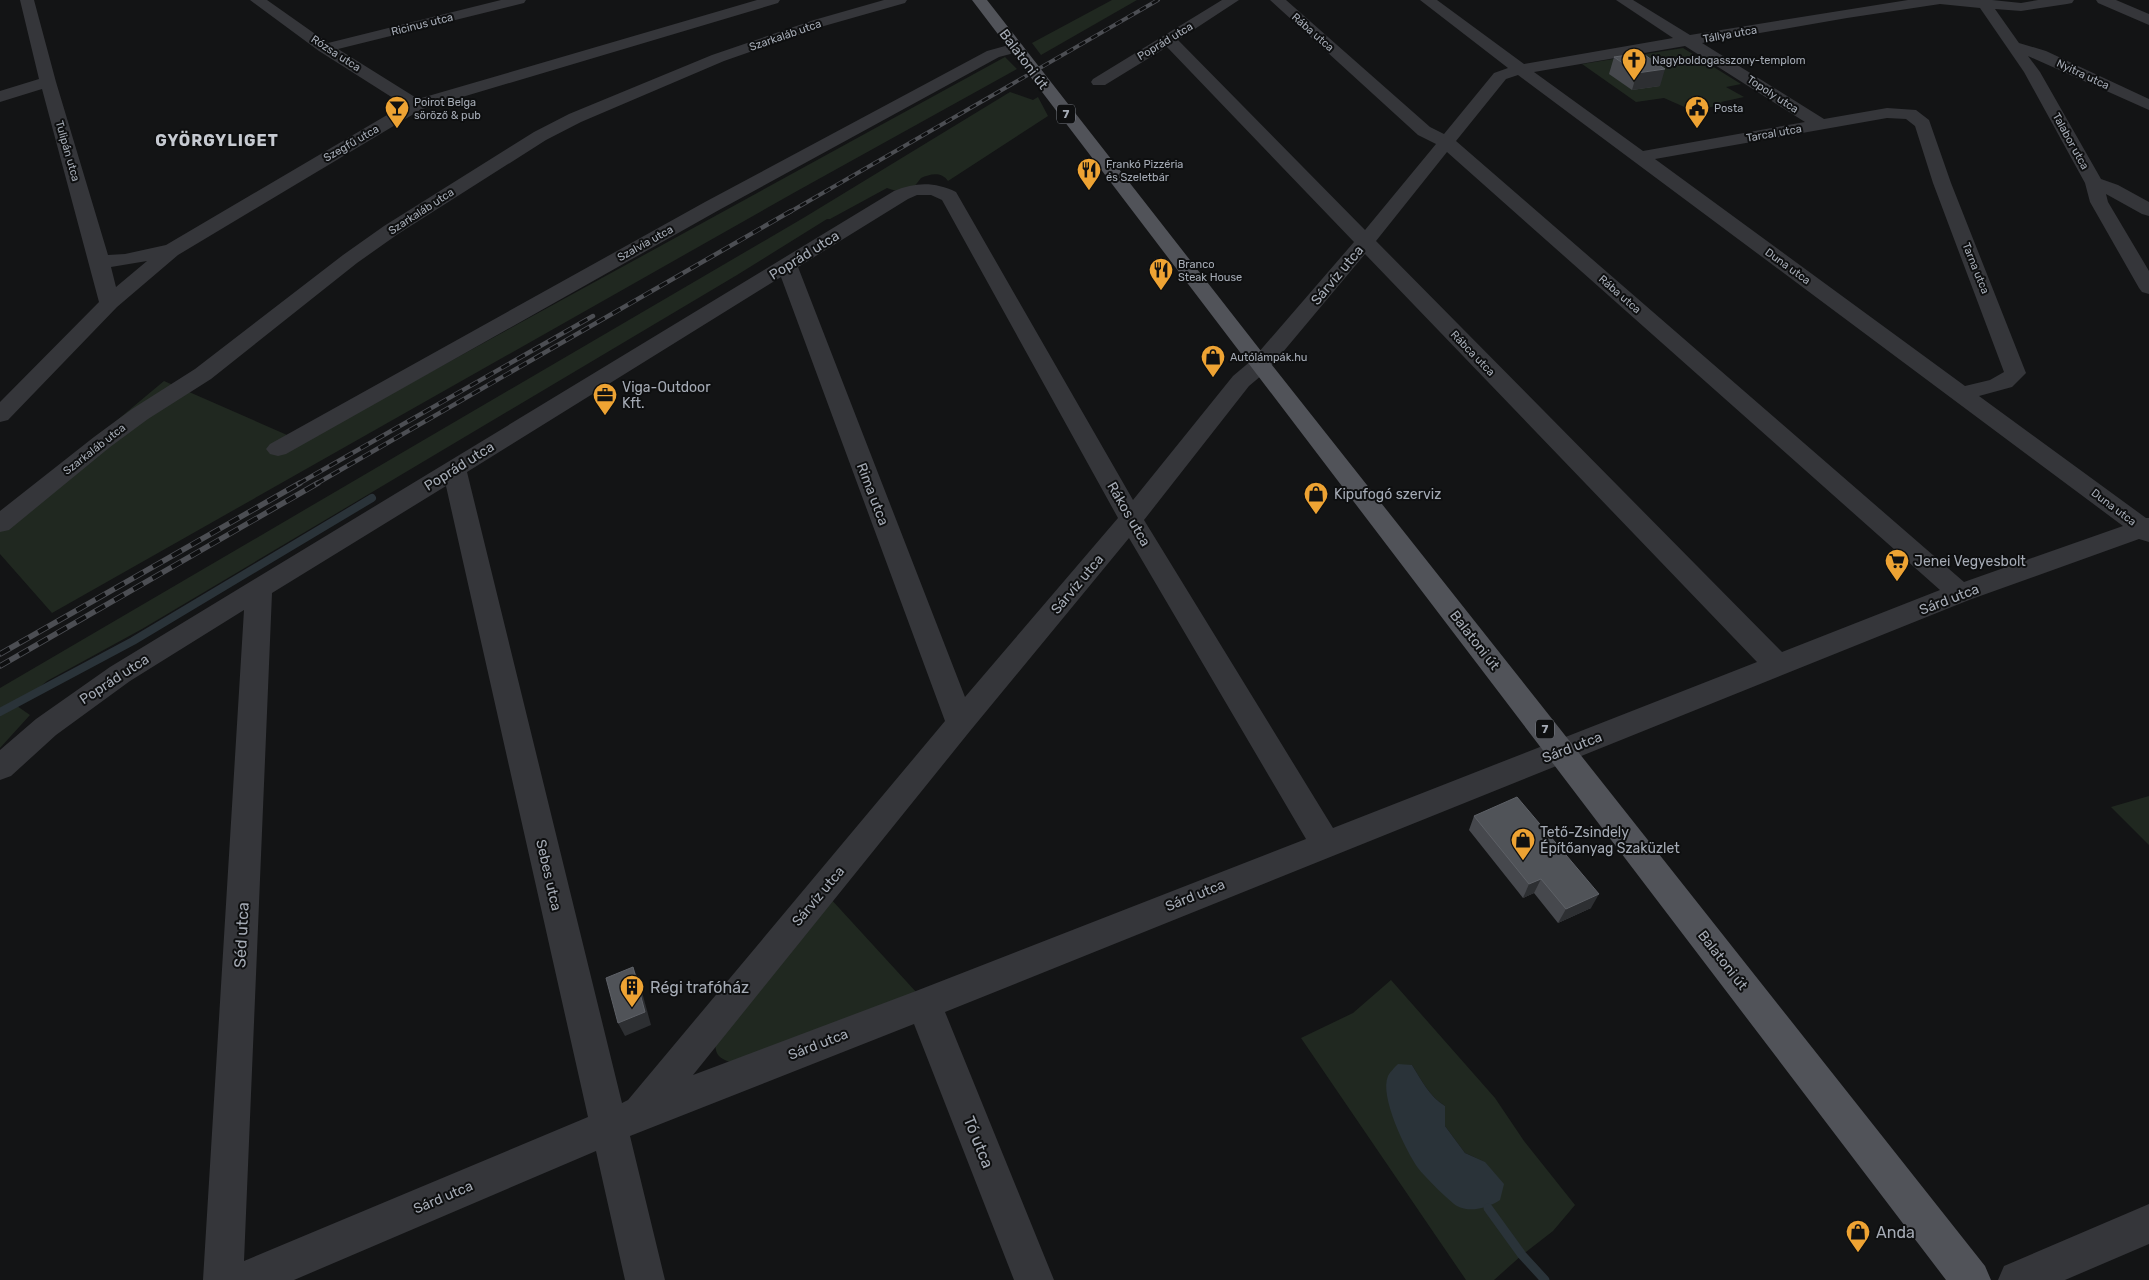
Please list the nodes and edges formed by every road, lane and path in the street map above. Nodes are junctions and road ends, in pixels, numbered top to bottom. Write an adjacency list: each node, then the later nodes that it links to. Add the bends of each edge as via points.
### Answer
1 (27, 0): 24 (street, Tulipán utca)
2 (257, 0): 21 (street, Rózsa utca)
3 (519, 0): 21 (street, Ricinus utca)
4 (773, 0): 27 (street, Szegfű utca)
5 (900, 0): 48 (street, Szarkaláb utca, via 718,58 574,118 540,136 357,254 203,374 102,442)
6 (979, 0): 22 (main road, Balatoni út / 7)
7 (1232, 0): 18 (street, Poprád utca)
8 (1277, 0): 31 (street, Rába utca, via 1424,131)
9 (1427, 0): 23 (street, Duna utca)
10 (1623, 0): 19 (street, Topoly utca)
11 (1823, 0): 16 (street)
12 (1940, 0): 15 (street, Tállya utca); 16 (street, Tállya utca)
13 (2067, 0): 15 (street, Tállya utca, via 2021,7)
14 (2103, 0): 17 (street)
15 (1984, 1): 20 (street, Talabor utca)
16 (1847, 14): 19 (street, Tállya utca)
17 (2149, 20)
18 (1168, 40): 25 (street, Poprád utca); 36 (street, Rábca utca)
19 (1690, 41): 23 (street, Tállya utca); 30 (street, Topoly utca)
20 (2016, 47): 28 (street, Nyitra utca, via 2040,54); 33 (street, Talabor utca)
21 (325, 48): 27 (street, Rózsa utca)
22 (1016, 48): 42 (main road, Balatoni út / 7); 45 (street, Szalvia utca, via 993,54 782,168)
23 (1521, 68): 31 (street, Sárvíz utca, via 1500,76); 32 (street, Duna utca)
24 (48, 82): 26 (street); 38 (street, Tulipán utca)
25 (1099, 82)
26 (0, 97)
27 (416, 105): 37 (street, Szegfű utca)
28 (2149, 106)
29 (1910, 114): 30 (street, Tarcal utca, via 1887,113); 43 (street, Tarna utca, via 1925,130 2015,373 2001,384)
30 (1820, 124): 32 (street, Tarcal utca)
31 (1446, 142): 36 (street, Sárvíz utca); 51 (street, Rába utca)
32 (1638, 157): 43 (street, Duna utca)
33 (2094, 183): 35 (street); 40 (street, Talabor utca, via 2099,202)
34 (931, 189): 39 (street, Poprád utca, via 912,190 901,195); 47 (street, Rákos utca, via 949,196)
35 (2149, 210)
36 (1365, 242): 42 (street, Sárvíz utca); 52 (street, Rábca utca)
37 (171, 251): 38 (street); 41 (street, Szegfű utca)
38 (100, 262): 41 (street, Tulipán utca)
39 (787, 266): 46 (street, Poprád utca); 53 (street, Rima utca)
40 (2149, 288)
41 (110, 303): 44 (street, Szegfű utca)
42 (1260, 366): 47 (street, Sárvíz utca, via 1241,381); 54 (main road, Balatoni út / 7)
43 (1962, 393): 49 (street, Duna utca)
44 (0, 415)
45 (278, 449)
46 (454, 469): 50 (street, Poprád utca); 58 (street, Sebes utca)
47 (1131, 519): 53 (street, Sárvíz utca); 56 (street, Rákos utca)
48 (0, 524)
49 (2147, 529): 51 (street, Sárd utca)
50 (259, 590): 55 (street, Poprád utca, via 79,701); 60 (street, Séd utca)
51 (1960, 593): 52 (street, Sárd utca)
52 (1778, 666): 54 (street, Sárd utca)
53 (960, 723): 58 (street, Sárvíz utca)
54 (1562, 751): 56 (street, Sárd utca); 64 (main road, Balatoni út / 7)
55 (0, 768)
56 (1325, 843): 57 (street, Sárd utca)
57 (924, 1004): 58 (street, Sárd utca); 63 (street, Tó utca)
58 (625, 1120): 61 (street, Sárd utca); 62 (street, Sebes utca)
59 (2149, 1224): 65 (street)
60 (223, 1280)
61 (247, 1280)
62 (645, 1280)
63 (1034, 1280)
64 (1972, 1280)
65 (2018, 1280)

